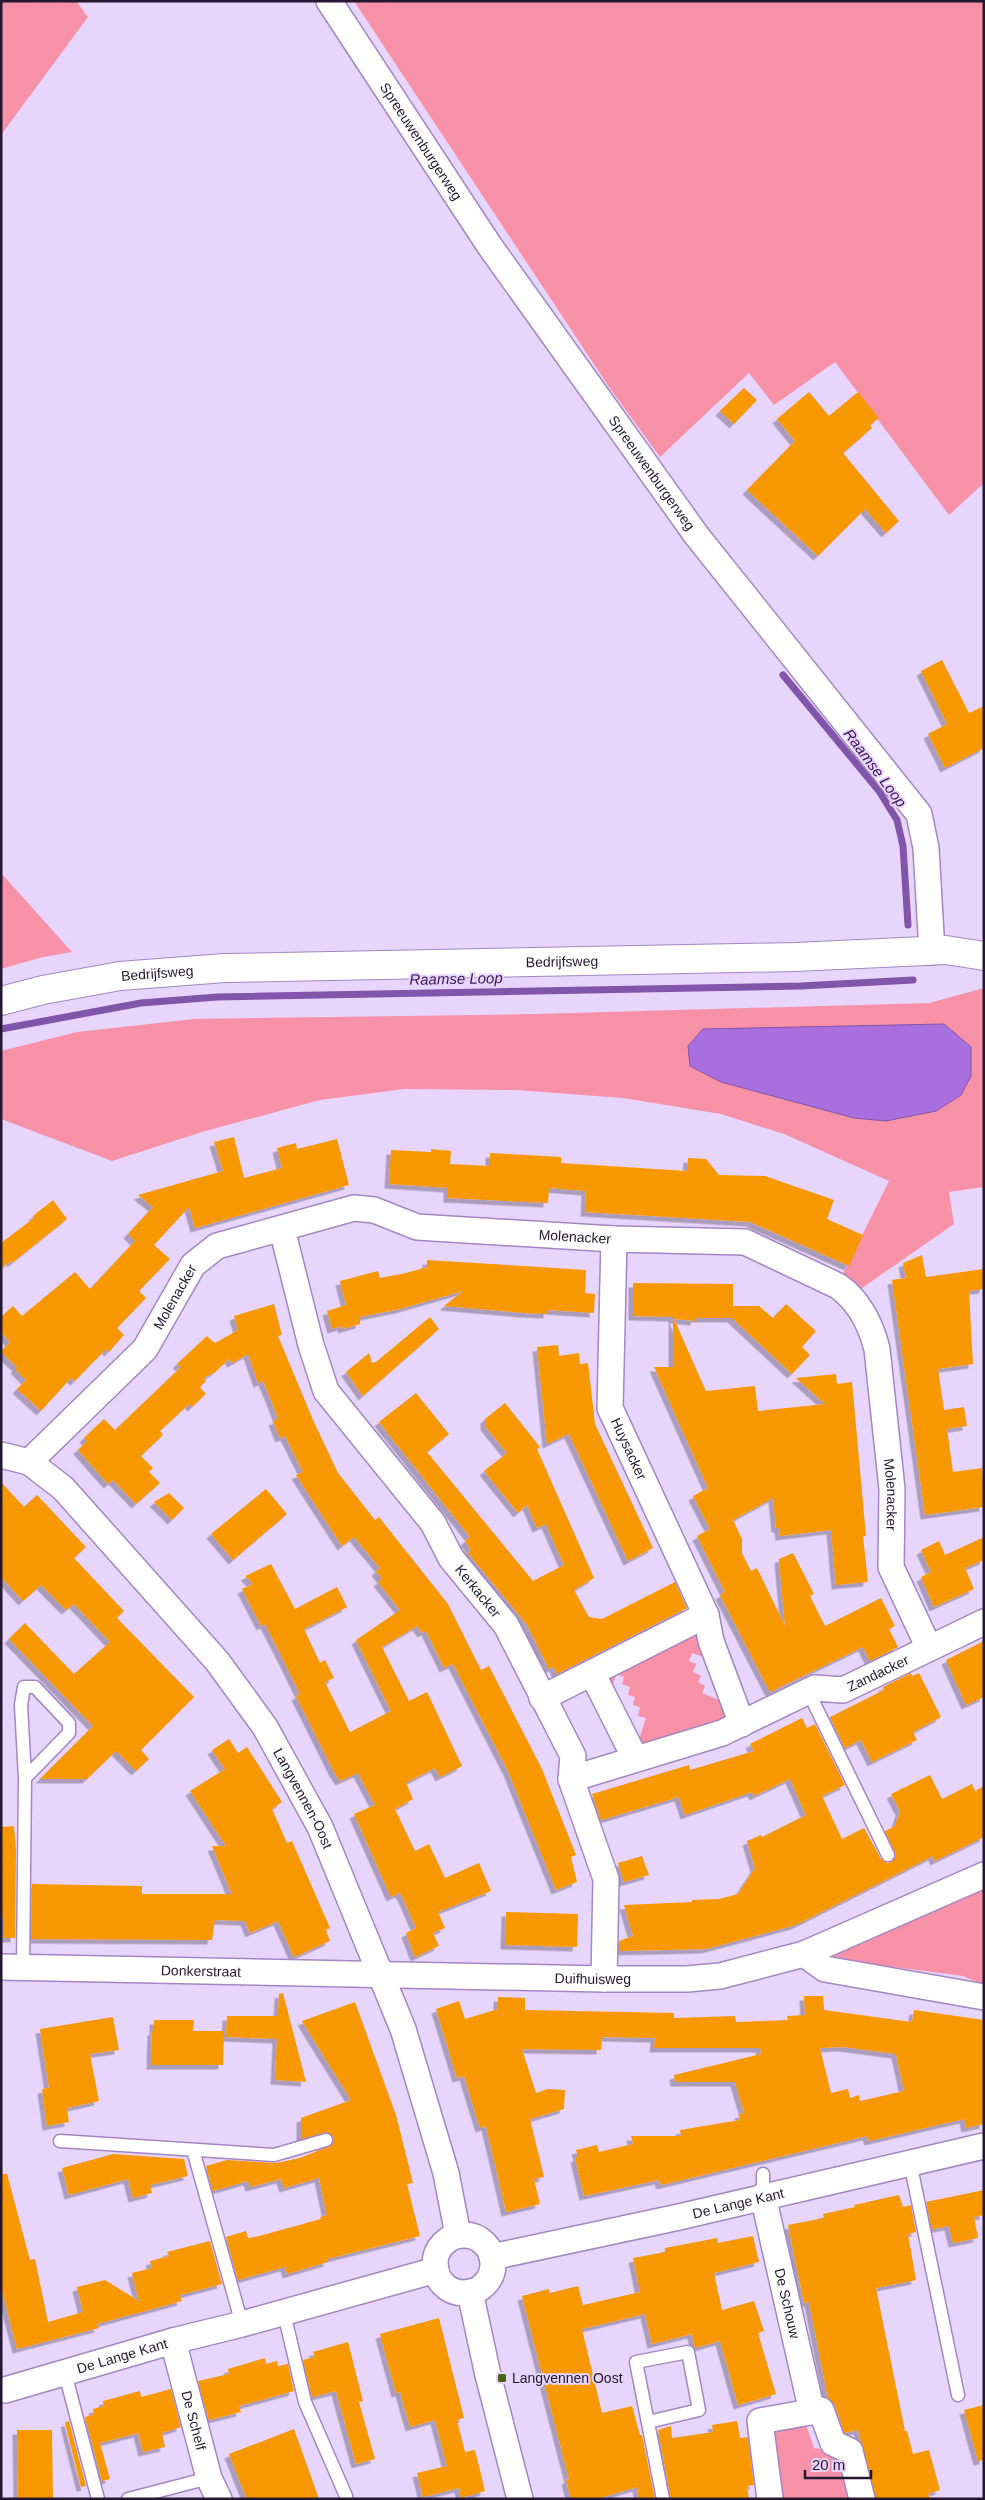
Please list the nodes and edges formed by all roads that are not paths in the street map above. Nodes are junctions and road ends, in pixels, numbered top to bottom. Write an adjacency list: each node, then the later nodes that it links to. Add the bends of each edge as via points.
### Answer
1 (329, 1): 3 (street, Spreeuwenburgerweg, via 489,245 697,536 919,814)
2 (984, 939): 3 (main road, Bedrijfsweg)
3 (939, 951): 4 (main road, Bedrijfsweg); 5 (main road, Bedrijfsweg, via 795,957 225,968 120,976 42,990)
4 (984, 956)
5 (1, 1002)
6 (282, 1229): 7 (street, Molenacker, via 354,1208 374,1210 417,1228); 9 (street, Molenacker, via 217,1246 192,1266 145,1349); 15 (street, Kerkacker, via 326,1392 433,1523 451,1558 506,1625)
7 (614, 1239): 10 (street, Huysacker, via 610,1408); 12 (street, Molenacker, via 745,1242 825,1278 846,1291 872,1328 878,1349 892,1489 891,1566)
8 (1, 1455): 9 (street, Langvennen-Oost)
9 (29, 1462): 24 (street, Langvennen-Oost, via 62,1488 217,1661 265,1727 320,1827)
10 (706, 1615): 13 (street); 16 (street, via 711,1642)
11 (984, 1622): 12 (street, Zandacker)
12 (929, 1648): 14 (street, Zandacker, via 844,1690 815,1688)
13 (592, 1673): 15 (street); 17 (street)
14 (808, 1691): 16 (street, Zandacker); 20 (lane)
15 (542, 1698): 19 (street, Kerkacker, via 573,1756)
16 (742, 1724): 17 (street, Zandacker, via 722,1734)
17 (635, 1758): 19 (street, Zandacker)
18 (25, 1778): 18 (lane, Donkerstraat, via 21,1705 24,1686 35,1686 68,1723 68,1734); 23 (lane, Donkerstraat)
19 (571, 1779): 25 (street, Kerkacker, via 606,1879)
20 (888, 1855)
21 (984, 1875): 22 (street, Duifhuisweg)
22 (804, 1954): 25 (street, Duifhuisweg, via 720,1976); 26 (street, via 825,1970)
23 (12, 1967): 24 (street, Donkerstraat)
24 (380, 1975): 25 (street, Duifhuisweg); 33 (street, Langvennen-Oost, via 403,2028 446,2173)
25 (604, 1979)
26 (984, 1997)
27 (326, 2140): 30 (lane, via 274,2155)
28 (60, 2141): 30 (lane)
29 (984, 2146): 31 (street, De Lange Kant)
30 (192, 2150): 38 (lane)
31 (910, 2162): 32 (street, De Lange Kant); 42 (lane)
32 (763, 2185): 34 (street, De Lange Kant, via 564,2243); 43 (street, De Schouw)
33 (458, 2235): 34 (street, via 479,2239 487,2245); 35 (street, via 443,2244 435,2261)
34 (492, 2257): 36 (street, via 492,2274 487,2283)
35 (436, 2270): 36 (street, via 448,2288); 37 (street, De Lange Kant)
36 (470, 2292): 49 (street)
37 (284, 2312): 38 (street, De Lange Kant); 46 (lane, via 305,2402)
38 (242, 2324): 39 (street, De Lange Kant)
39 (173, 2341): 40 (street, De Lange Kant); 45 (street, De Schelf)
40 (65, 2373): 41 (street, De Lange Kant); 47 (lane)
41 (2, 2390)
42 (958, 2395)
43 (812, 2412): 51 (street, via 760,2421); 52 (street, via 821,2410 833,2443 850,2451)
44 (648, 2422): 44 (lane, via 636,2362 688,2352 699,2410); 50 (lane)
45 (214, 2488): 48 (lane)
46 (346, 2496)
47 (98, 2499)
48 (128, 2499)
49 (520, 2499)
50 (663, 2499)
51 (770, 2499)
52 (862, 2499)

